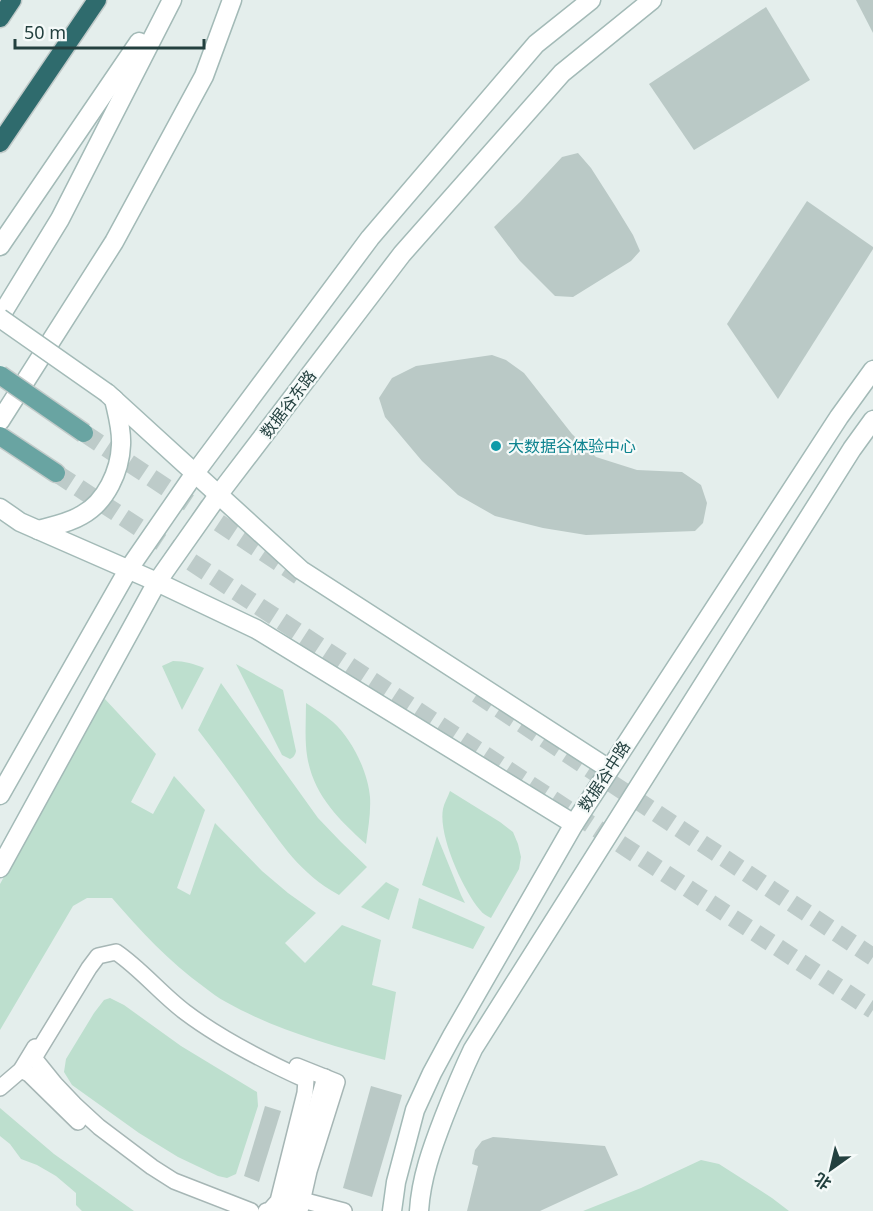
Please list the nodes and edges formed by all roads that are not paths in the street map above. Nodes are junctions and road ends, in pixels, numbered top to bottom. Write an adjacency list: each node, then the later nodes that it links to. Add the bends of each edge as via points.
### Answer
1 (12, 0): 7 (highway)
2 (97, 0): 8 (highway)
3 (170, 0): 9 (street); 10 (street, via 60,219)
4 (232, 0): 15 (street, via 204,76 114,242)
5 (591, 0): 19 (street, 数据谷东路, via 536,44 370,238)
6 (652, 0): 20 (street, 数据谷东路, via 562,73 402,254)
7 (0, 18)
8 (0, 143)
9 (0, 246)
10 (0, 317): 13 (street, bridge)
11 (873, 370): 25 (street, 数据谷中路)
12 (0, 375): 16 (main road, bridge)
13 (111, 396): 19 (street); 22 (street, via 121,443 119,461 107,490 83,515)
14 (873, 420): 39 (street, via 472,1049 432,1148)
15 (0, 421)
16 (84, 433)
17 (0, 436): 18 (main road)
18 (56, 473)
19 (195, 473): 20 (street); 23 (street, 数据谷东路)
20 (219, 494): 24 (street, 数据谷东路); 25 (street, via 301,570)
21 (0, 508): 22 (street)
22 (38, 530): 23 (street)
23 (129, 570): 24 (street); 26 (street, 数据谷东路)
24 (157, 582): 27 (street, via 256,628); 28 (street, 数据谷东路)
25 (609, 770): 27 (street, 数据谷中路)
26 (0, 795)
27 (573, 824): 38 (street, 数据谷中路, via 432,1073 415,1110)
28 (0, 868)
29 (21, 1070): 30 (lane, via 83,968 98,951 118,947 130,952 202,1019 268,1054); 31 (lane); 33 (lane, via 90,1133 132,1163 178,1191)
30 (325, 1077): 32 (lane, via 337,1082); 36 (lane)
31 (0, 1088)
32 (301, 1206): 37 (lane)
33 (226, 1211)
34 (251, 1211): 35 (lane, via 174,1181 152,1167 74,1104 34,1058 98,956 116,952 186,1013 225,1040 306,1080 278,1201)
35 (266, 1211)
36 (286, 1211)
37 (344, 1211)
38 (392, 1211)
39 (418, 1211)

